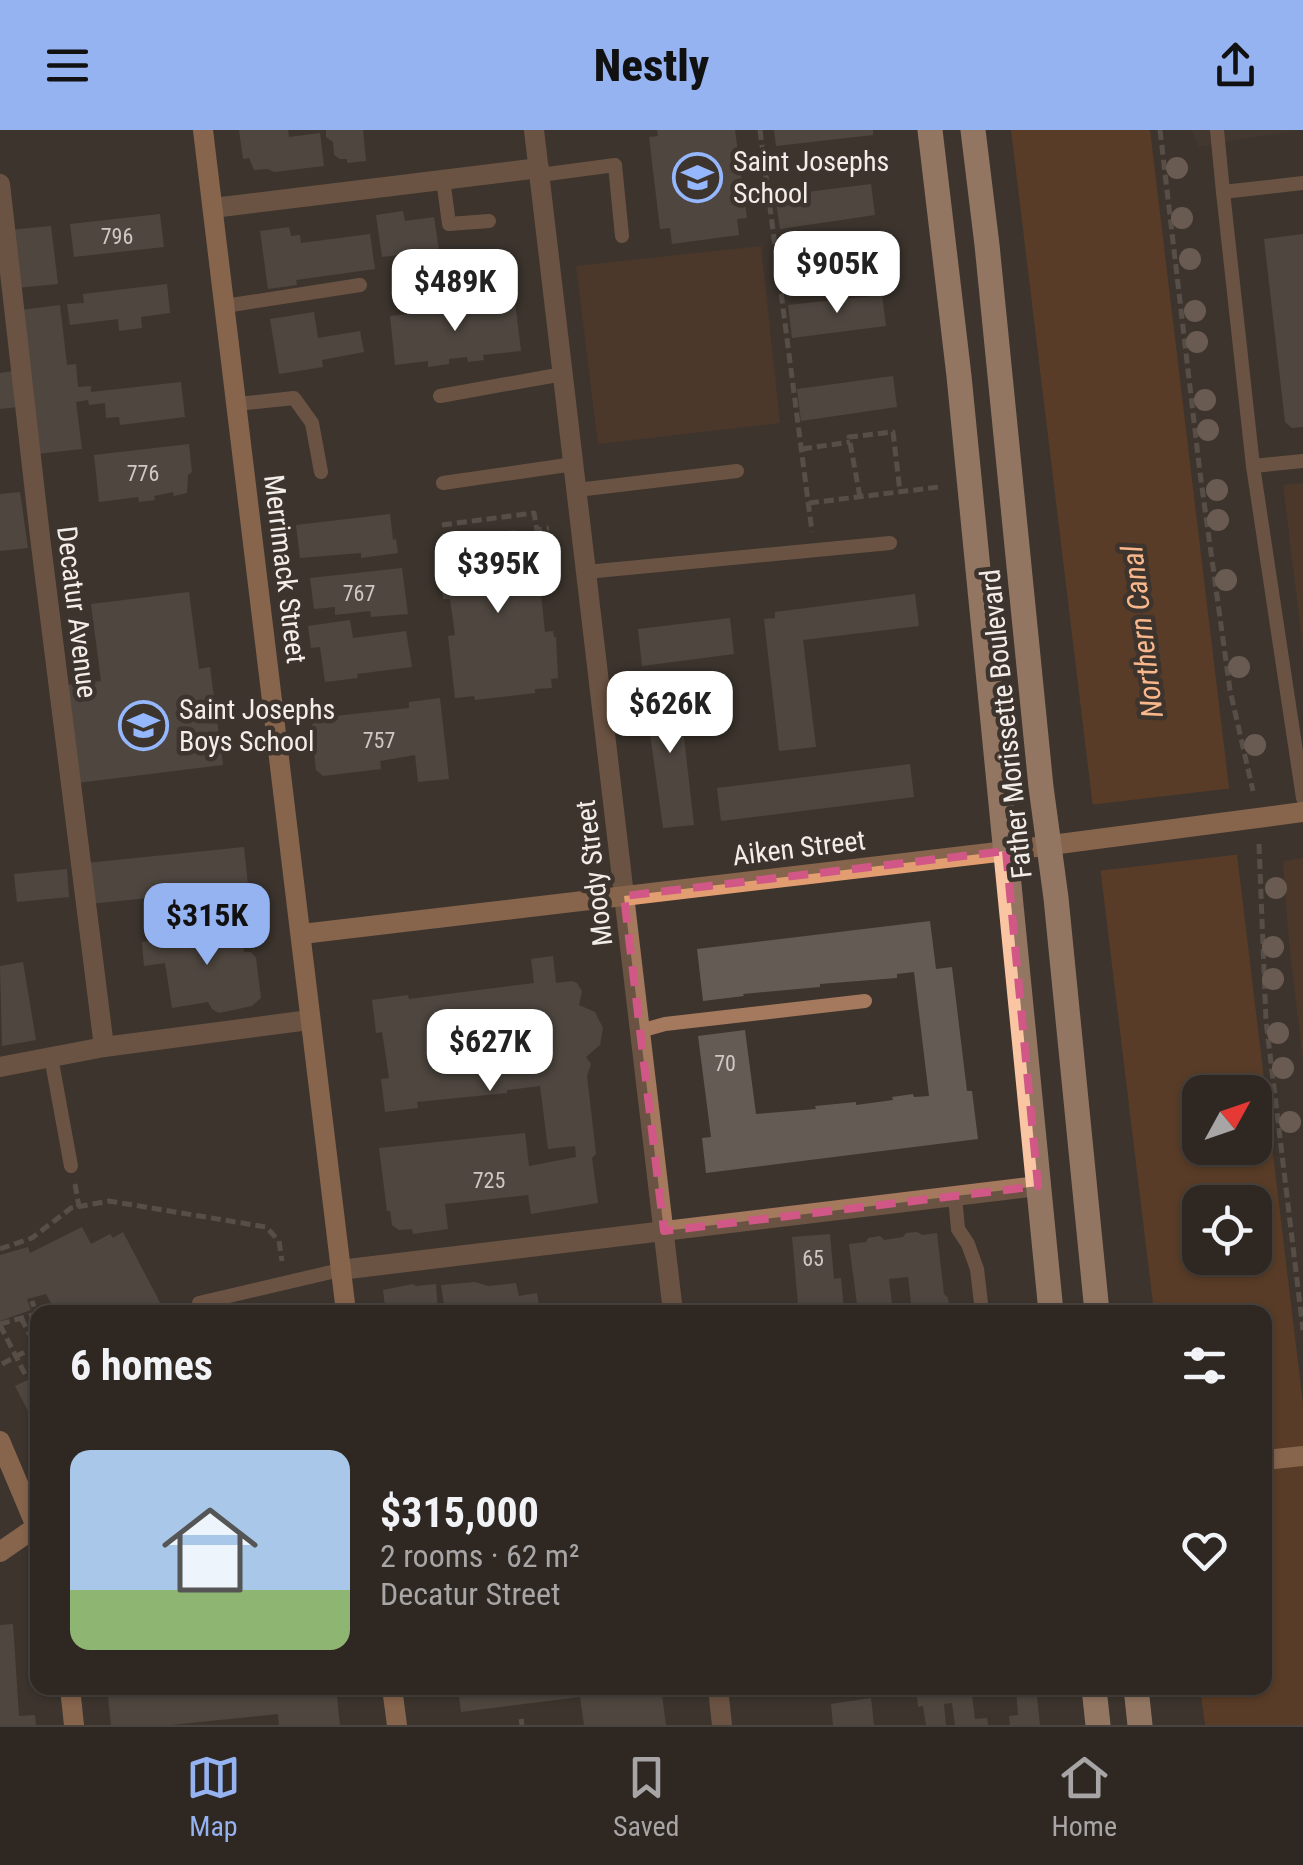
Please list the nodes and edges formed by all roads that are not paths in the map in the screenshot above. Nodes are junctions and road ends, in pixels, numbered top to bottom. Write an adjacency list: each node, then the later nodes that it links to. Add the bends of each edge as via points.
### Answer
1 (203, 130): 11 (main road, Merrimack Street)
2 (534, 130): 6 (street, Moody Street)
3 (930, 130): 31 (main road, Father Morissette Boulevard)
4 (973, 130): 30 (main road, Father Morissette Boulevard)
5 (1217, 130): 10 (lane)
6 (539, 171): 7 (street); 13 (lane, via 616,165); 16 (street, Moody Street)
7 (442, 179): 11 (street); 12 (lane, via 449,224)
8 (1303, 183): 10 (lane)
9 (0, 184): 37 (street, Decatur Avenue)
10 (1223, 192): 21 (lane)
11 (212, 208): 15 (main road, Merrimack Street)
12 (489, 221)
13 (622, 236)
14 (360, 285): 15 (lane)
15 (225, 306): 18 (main road, Merrimack Street)
16 (563, 374): 17 (lane); 20 (street, Moody Street)
17 (440, 396)
18 (236, 404): 23 (lane, via 294,398 312,422); 33 (main road, Merrimack Street)
19 (1303, 462): 21 (lane)
20 (574, 464): 24 (lane); 25 (street, Moody Street)
21 (1253, 466): 28 (lane)
22 (737, 471): 25 (lane)
23 (321, 472)
24 (444, 484)
25 (576, 490): 27 (street, Moody Street)
26 (890, 542): 27 (lane)
27 (586, 572): 32 (street, Moody Street)
28 (1303, 798)
29 (1303, 812): 30 (main road, Aiken Street)
30 (1049, 845): 31 (main road, Aiken Street); 50 (main road, Father Morissette Boulevard)
31 (1006, 851): 32 (main road, Aiken Street); 41 (main road, Father Morissette Boulevard)
32 (624, 896): 33 (main road, Aiken Street); 36 (street, Moody Street)
33 (302, 934): 35 (main road, Merrimack Street)
34 (865, 1001): 36 (lane)
35 (310, 1020): 37 (street); 44 (main road, Merrimack Street)
36 (640, 1031): 43 (street, Moody Street)
37 (104, 1047): 38 (street)
38 (51, 1057): 39 (street); 40 (lane)
39 (0, 1067)
40 (71, 1166)
41 (1038, 1186): 42 (street); 49 (main road, Father Morissette Boulevard)
42 (954, 1196): 43 (street); 48 (lane, via 958,1229 978,1268)
43 (664, 1231): 44 (street); 47 (street, Moody Street)
44 (340, 1270): 45 (lane); 46 (main road, Merrimack Street)
45 (199, 1303)
46 (345, 1305)
47 (672, 1305)
48 (981, 1305)
49 (1050, 1305)
50 (1096, 1305)
51 (0, 1441): 54 (main road)
52 (1303, 1456): 53 (main road)
53 (1272, 1459)
54 (30, 1512)
55 (30, 1533): 56 (main road)
56 (0, 1552)
57 (71, 1695): 62 (main road)
58 (393, 1695): 63 (main road)
59 (719, 1695): 64 (street)
60 (1095, 1695): 65 (main road)
61 (1137, 1695): 66 (main road)
62 (74, 1725)
63 (397, 1725)
64 (722, 1725)
65 (1098, 1725)
66 (1140, 1725)

